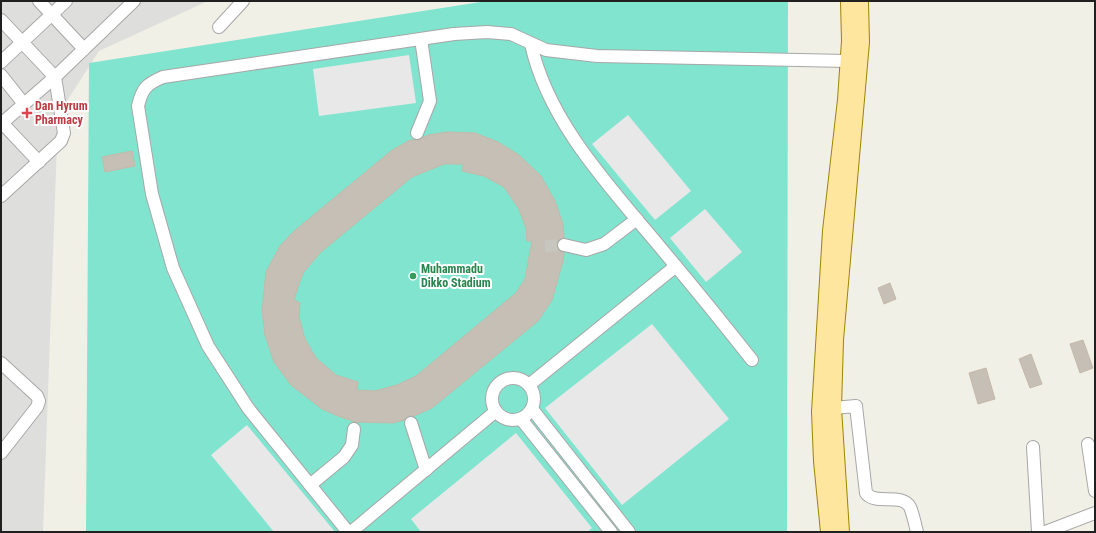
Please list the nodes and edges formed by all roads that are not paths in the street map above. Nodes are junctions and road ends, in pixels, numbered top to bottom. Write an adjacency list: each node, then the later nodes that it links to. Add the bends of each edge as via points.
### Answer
1 (39, 1): 7 (street)
2 (66, 1): 7 (street)
3 (134, 1): 13 (street)
4 (243, 1): 9 (street)
5 (849, 1): 14 (main road)
6 (860, 1): 29 (main road, via 861,42 835,340)
7 (52, 15): 11 (street); 13 (street)
8 (1, 20): 11 (street)
9 (219, 26)
10 (421, 39): 12 (street, via 487,32 511,34); 20 (street, via 430,101); 39 (street, via 162,77 151,82 141,92 138,106 152,194 173,268 208,346 248,408)
11 (22, 42): 15 (street); 17 (street)
12 (531, 44): 14 (street, via 546,50 598,56); 23 (street, via 535,62 572,134 594,167)
13 (84, 49): 17 (street)
14 (848, 61): 45 (main road, via 831,231 820,412)
15 (1, 62)
16 (1, 75): 18 (street)
17 (55, 77): 18 (street); 21 (street, via 64,136)
18 (24, 104): 19 (street)
19 (2, 124): 21 (street)
20 (417, 133)
21 (39, 162): 22 (street)
22 (3, 190)
23 (637, 219): 24 (street, via 604,244 586,250); 25 (street)
24 (564, 245)
25 (676, 266): 26 (street); 28 (street)
26 (752, 360)
27 (1, 363): 37 (street, via 40,401)
28 (529, 385): 30 (street, via 535,399); 31 (street, via 515,378 501,382 493,396)
29 (833, 408): 46 (main road); 47 (street, via 856,406 866,493 872,497 902,501 910,507)
30 (532, 409): 32 (street); 44 (street)
31 (496, 411): 32 (street, via 510,420); 38 (street)
32 (521, 419): 43 (street)
33 (411, 423): 38 (street)
34 (354, 429): 39 (street, via 352,445 344,457)
35 (1088, 444): 40 (street)
36 (1033, 447): 48 (street)
37 (2, 450)
38 (426, 470): 42 (street)
39 (310, 485): 42 (street)
40 (1095, 491)
41 (1095, 513): 49 (street)
42 (349, 532)
43 (611, 532)
44 (629, 532)
45 (829, 532)
46 (841, 532)
47 (916, 532)
48 (1038, 532)
49 (1045, 532)

